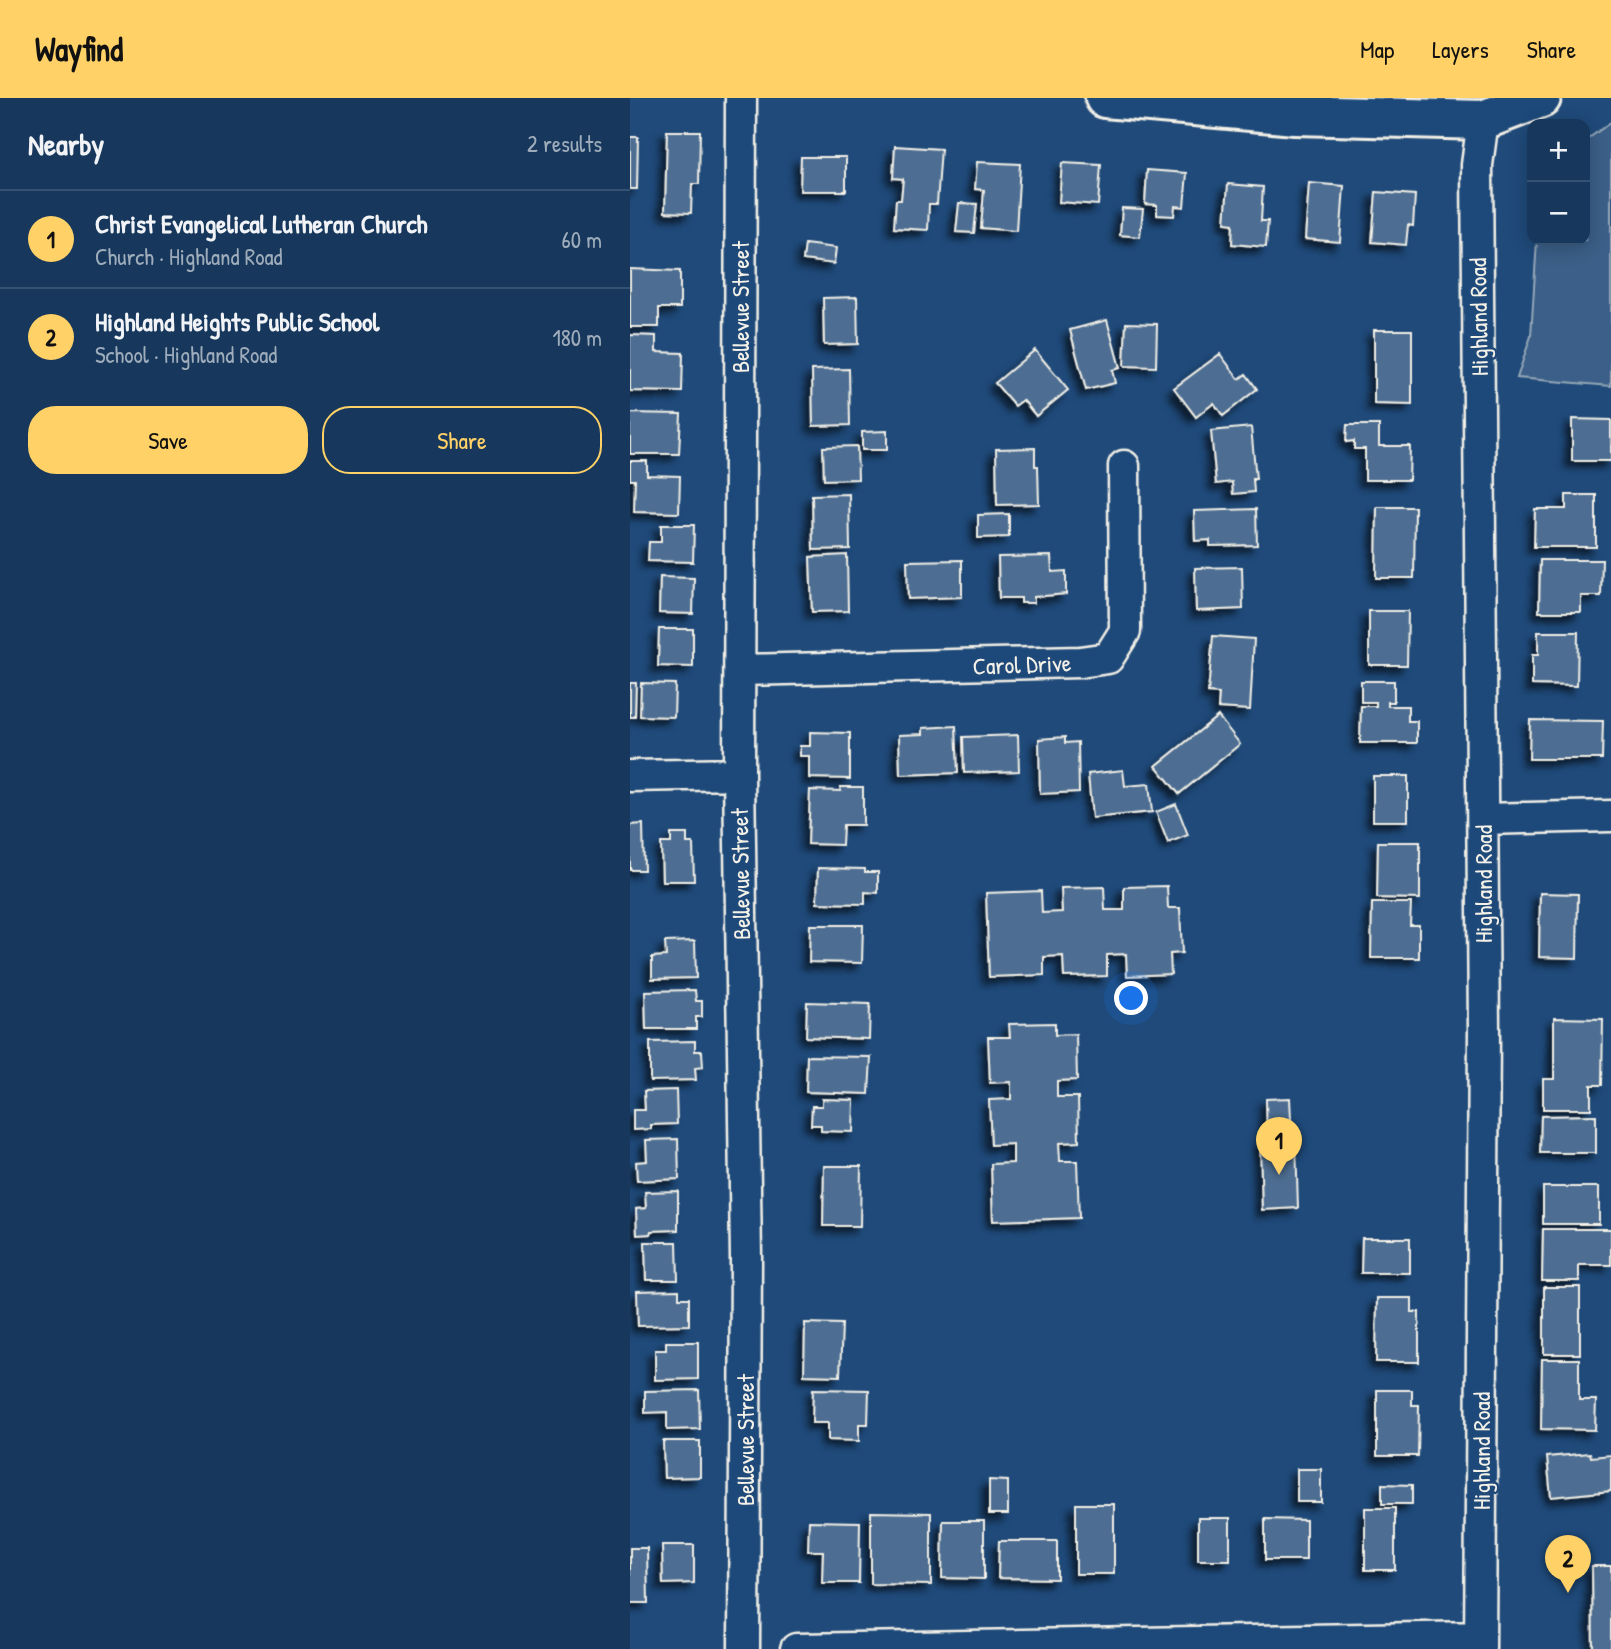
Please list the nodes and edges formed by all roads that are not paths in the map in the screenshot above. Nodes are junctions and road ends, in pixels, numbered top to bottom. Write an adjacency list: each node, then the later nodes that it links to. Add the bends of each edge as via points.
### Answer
1 (741, 98): 6 (street, Bellevue Street)
2 (1105, 98): 4 (main road, via 1295,115)
3 (1541, 98): 4 (main road)
4 (1483, 120): 10 (street, Highland Road, via 1477,165)
5 (1124, 466): 6 (street, Carol Drive, via 1125,631 1108,658 1080,663)
6 (740, 670): 7 (street, Bellevue Street)
7 (739, 774): 8 (street); 12 (street, Bellevue Street, via 746,1257)
8 (630, 776)
9 (1611, 816): 10 (street)
10 (1483, 819): 11 (street, Highland Road)
11 (1480, 1643): 13 (street)
12 (744, 1649)
13 (796, 1649)

